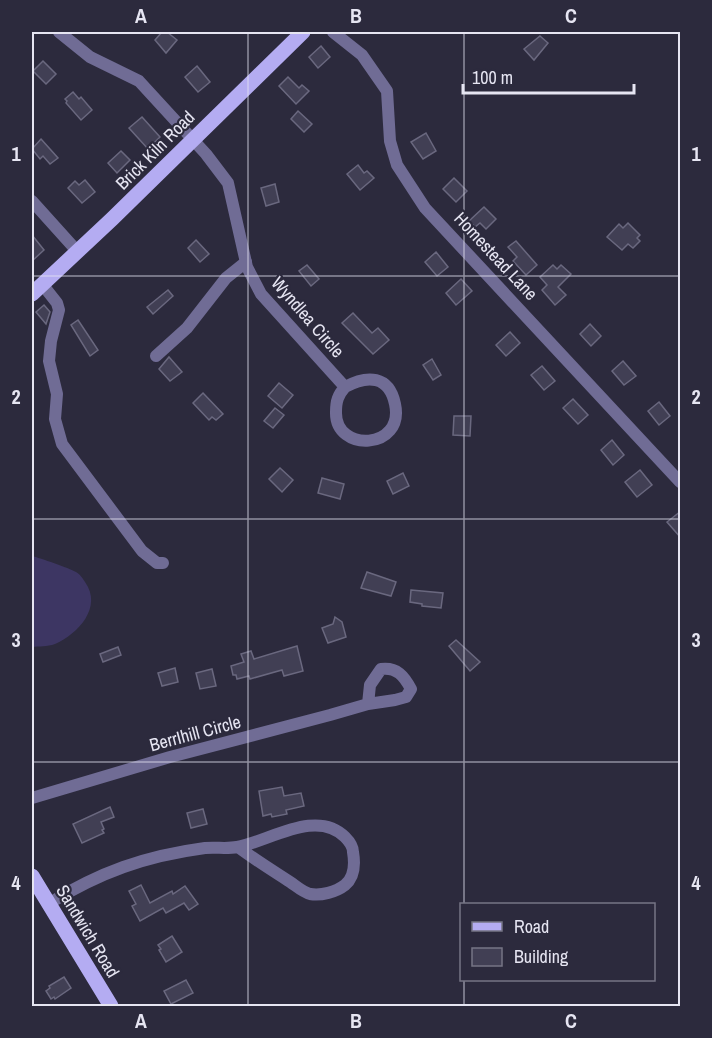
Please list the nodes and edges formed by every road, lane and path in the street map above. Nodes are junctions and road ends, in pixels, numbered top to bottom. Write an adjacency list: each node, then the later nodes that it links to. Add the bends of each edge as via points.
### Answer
1 (59, 32): 4 (street, Wyndlea Circle, via 90,57 139,81)
2 (303, 32): 4 (main road, Brick Kiln Road)
3 (333, 32): 11 (street, Homestead Lane, via 362,55 387,91 390,141 397,165 425,208)
4 (194, 139): 6 (main road, Brick Kiln Road); 7 (street, Wyndlea Circle, via 228,183)
5 (32, 201): 6 (street)
6 (77, 251): 8 (main road, Brick Kiln Road)
7 (246, 262): 9 (street, via 226,278 187,328); 10 (street, Wyndlea Circle, via 261,294)
8 (37, 289): 12 (street, via 57,303 59,310 49,361 57,394 55,420 62,444 142,551)
9 (156, 356)
10 (345, 387): 10 (street, via 369,378 384,384 392,393 396,407 394,424 387,435 363,440 341,430 336,402)
11 (681, 482)
12 (163, 563)
13 (368, 704): 14 (street, BerrIhill Circle)
14 (32, 798)
15 (238, 847): 15 (street, via 296,828 328,827 339,832 353,848 355,863 347,884 325,894 310,894); 17 (street, via 197,849 136,861 80,885)
16 (32, 876): 17 (main road, Sandwich Road)
17 (48, 904): 18 (main road, Sandwich Road)
18 (111, 1006)

